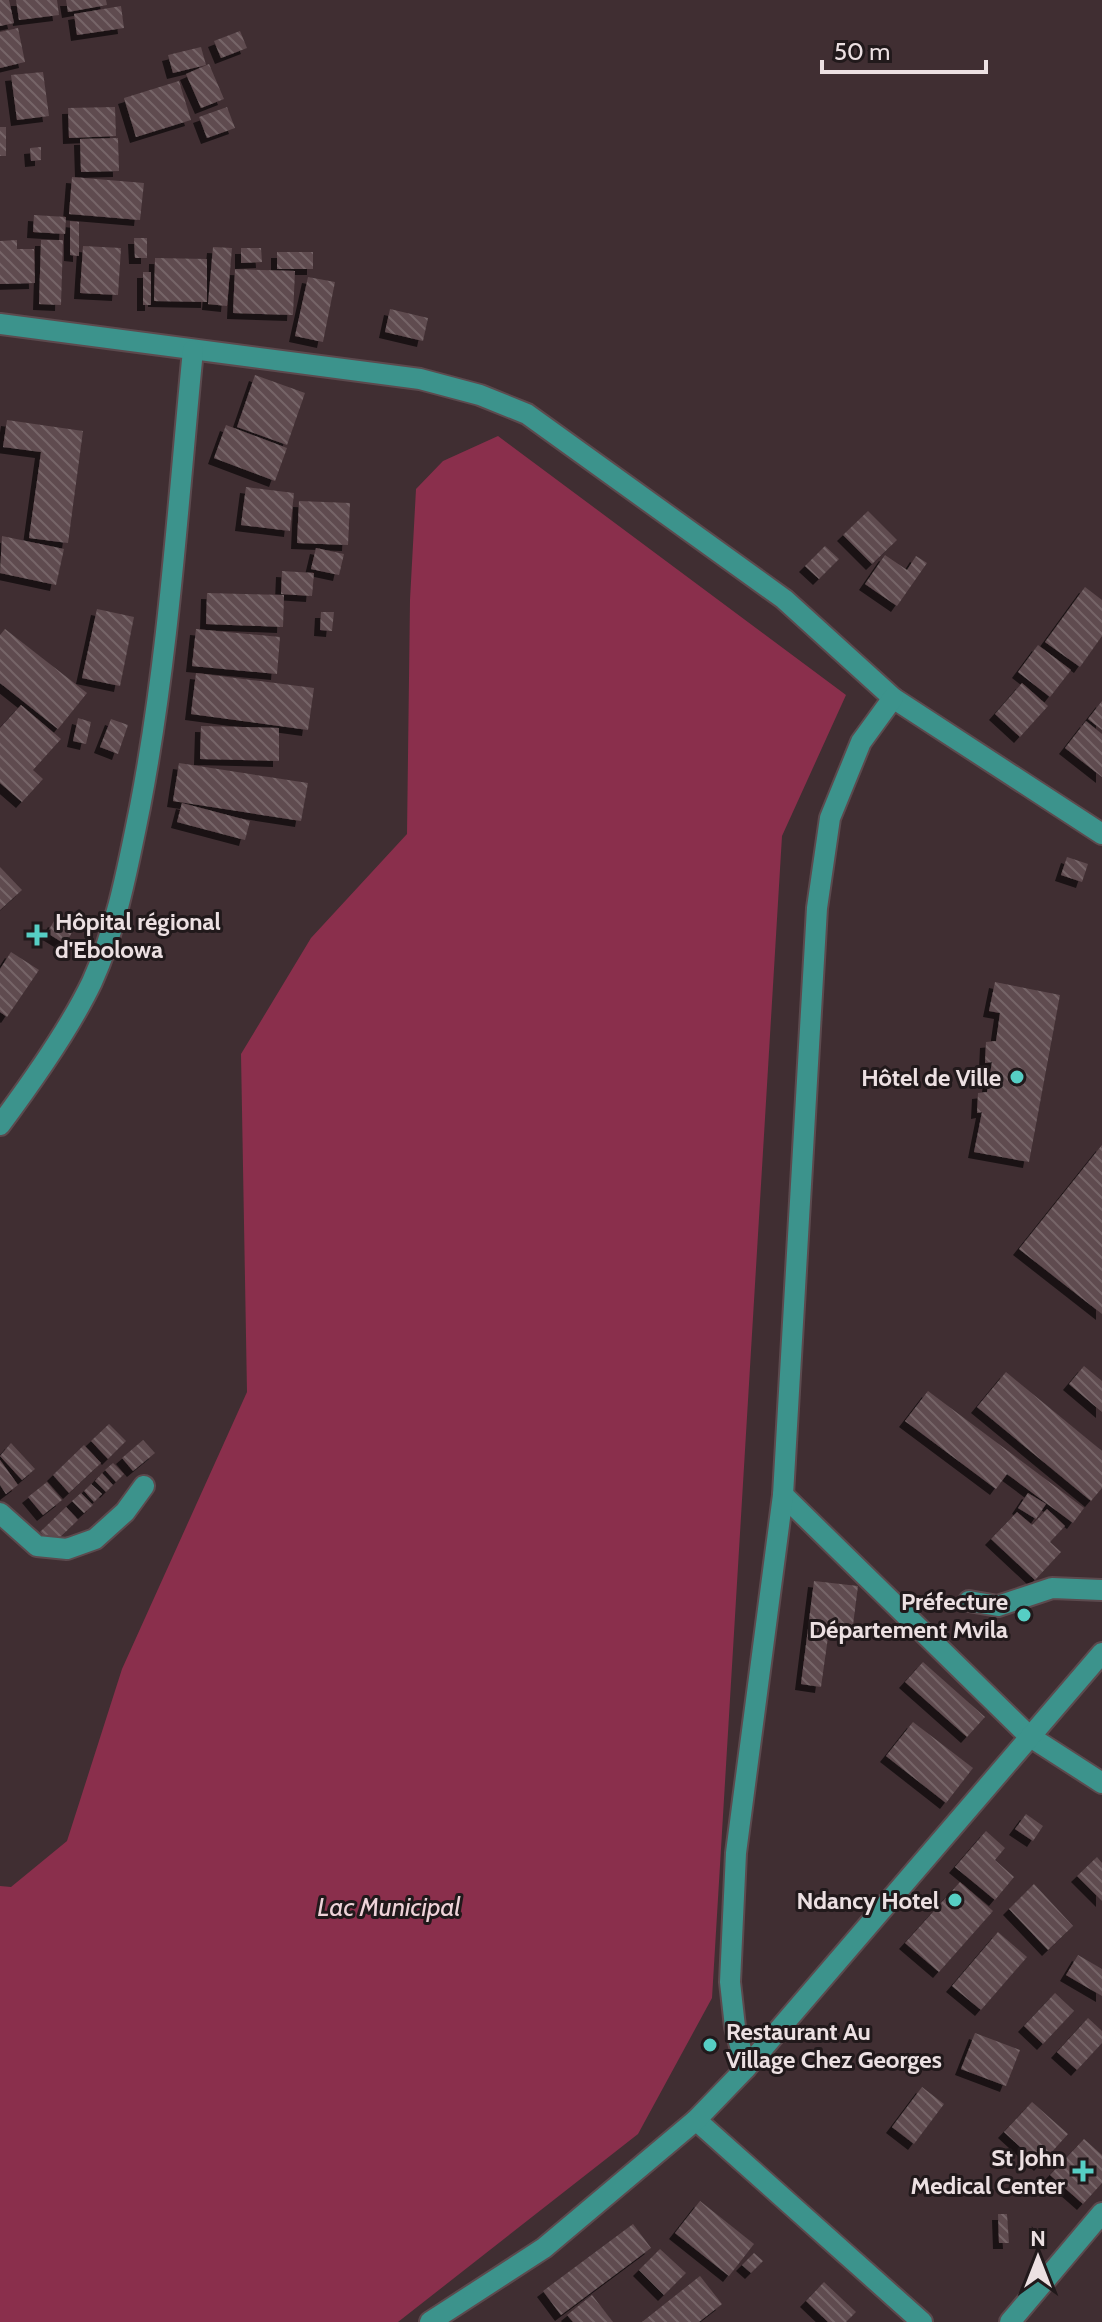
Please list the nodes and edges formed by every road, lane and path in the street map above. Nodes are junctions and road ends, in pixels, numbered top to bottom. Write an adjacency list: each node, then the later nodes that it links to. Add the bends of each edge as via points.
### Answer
1 (0, 324): 2 (street)
2 (193, 350): 3 (street, via 420,379 527,414 784,599); 5 (street, via 164,649 123,891 92,982)
3 (893, 698): 4 (street); 7 (street, via 861,742 830,818 823,863)
4 (1102, 834)
5 (0, 1125)
6 (144, 1486): 8 (street, via 95,1539 67,1549 37,1546)
7 (783, 1495): 12 (street); 14 (street, via 736,1853 730,1982)
8 (0, 1513)
9 (1102, 1590): 10 (street, via 1052,1588 998,1606)
10 (969, 1601)
11 (1102, 1653): 12 (street)
12 (1029, 1736): 13 (street); 14 (street)
13 (1102, 1783)
14 (746, 2068): 15 (street)
15 (696, 2120): 17 (street, via 544,2248); 18 (street)
16 (1102, 2213): 19 (street)
17 (430, 2322)
18 (922, 2322)
19 (1010, 2322)

